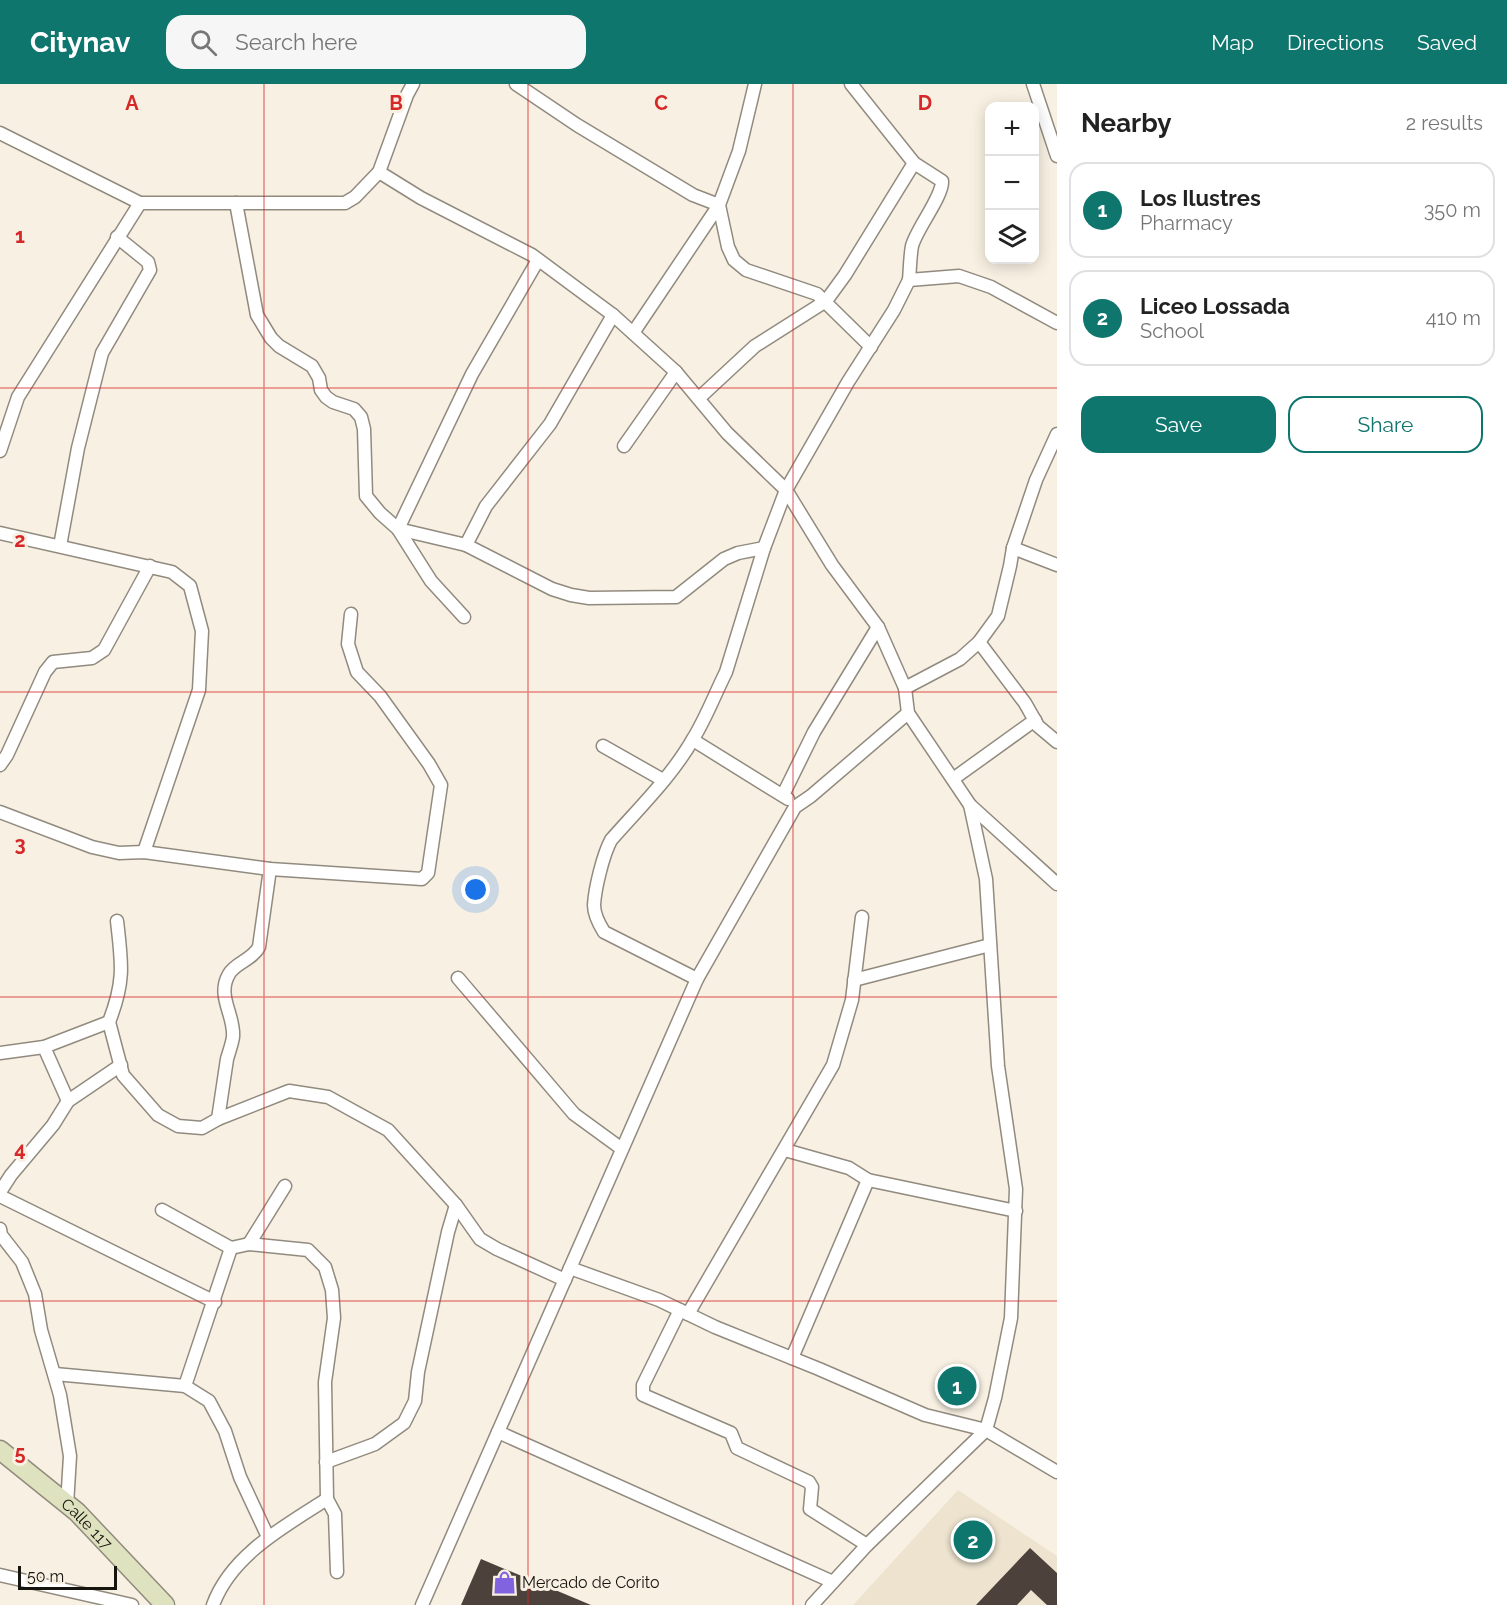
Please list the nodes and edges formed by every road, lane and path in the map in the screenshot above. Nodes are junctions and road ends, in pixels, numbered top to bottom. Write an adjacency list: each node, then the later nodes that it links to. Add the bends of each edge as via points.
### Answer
1 (413, 84): 9 (street)
2 (516, 84): 12 (street, via 693,195)
3 (755, 84): 12 (street, via 739,151)
4 (851, 84): 8 (street)
5 (1033, 84): 7 (street)
6 (0, 133): 10 (street)
7 (1057, 156)
8 (914, 163): 15 (street, via 941,179 943,187 912,247); 16 (street)
9 (379, 172): 11 (street, via 345,203); 14 (street)
10 (140, 203): 11 (street); 13 (street)
11 (236, 203): 27 (street, via 257,315 279,346 312,366 326,396 362,417 366,496)
12 (719, 205): 16 (street, via 734,260 746,270 817,294); 19 (street)
13 (117, 237): 25 (street, via 18,397); 30 (street, via 148,262 150,270 102,353 78,448)
14 (538, 260): 17 (street); 27 (street, via 472,374)
15 (909, 280): 18 (street, via 959,276 991,287); 20 (street)
16 (826, 301): 20 (street); 22 (street, via 755,346)
17 (613, 315): 19 (street); 29 (street, via 550,424 486,506)
18 (1057, 323)
19 (633, 333): 21 (street)
20 (871, 347): 26 (street)
21 (676, 372): 22 (street); 24 (street)
22 (699, 398): 26 (street, via 727,433)
23 (1057, 434): 32 (street, via 1036,480)
24 (624, 446)
25 (0, 451)
26 (786, 490): 31 (street); 37 (street, via 832,565)
27 (398, 529): 29 (street); 36 (street, via 431,581)
28 (0, 532): 30 (street)
29 (466, 545): 31 (street, via 571,595 645,599 676,597 724,559)
30 (60, 546): 34 (street)
31 (765, 548): 42 (street, via 726,672)
32 (1013, 548): 33 (street); 38 (street, via 998,616)
33 (1057, 565)
34 (150, 566): 45 (street, via 104,650 92,658 52,662); 52 (street, via 172,572 190,586 202,632 199,690)
35 (351, 614): 53 (street, via 348,644 357,672 380,696 441,785 428,873 422,879)
36 (464, 617)
37 (878, 627): 39 (street); 48 (street, via 814,732)
38 (979, 642): 39 (street, via 960,659); 41 (street)
39 (905, 688): 40 (street)
40 (909, 713): 46 (street); 50 (street)
41 (1035, 720): 43 (street); 46 (street)
42 (693, 740): 47 (street); 48 (street)
43 (1057, 742)
44 (603, 746): 47 (street)
45 (0, 765)
46 (953, 779): 49 (street)
47 (663, 780): 59 (street, via 611,840 594,906 604,932)
48 (783, 795): 50 (street)
49 (970, 805): 54 (street); 57 (street, via 986,879)
50 (795, 807): 59 (street)
51 (0, 812): 52 (street, via 92,847 119,853)
52 (144, 852): 53 (street)
53 (270, 869): 66 (street, via 259,947 230,972 227,980 224,996 233,1037)
54 (1057, 884)
55 (862, 917): 60 (street)
56 (117, 921): 61 (street, via 123,971)
57 (990, 945): 60 (street); 74 (street, via 998,1066 1017,1189)
58 (458, 978): 67 (street, via 574,1114)
59 (697, 979): 67 (street)
60 (855, 980): 68 (street, via 833,1065)
61 (109, 1022): 62 (street); 64 (street)
62 (44, 1047): 63 (street); 65 (street)
63 (0, 1053)
64 (121, 1065): 65 (street); 66 (street, via 123,1075 158,1114 178,1126 202,1128)
65 (68, 1101): 71 (street)
66 (218, 1119): 72 (street, via 289,1091 328,1097 388,1130)
67 (622, 1149): 78 (street)
68 (785, 1150): 69 (street, via 849,1168); 81 (street)
69 (868, 1180): 74 (street); 82 (street)
70 (285, 1186): 76 (street)
71 (0, 1194): 80 (street)
72 (456, 1205): 79 (street, via 480,1239); 88 (street, via 418,1372 415,1401 404,1424 375,1444)
73 (162, 1210): 77 (street)
74 (1016, 1211): 85 (street, via 1011,1318)
75 (0, 1229): 83 (street, via 22,1262)
76 (249, 1244): 77 (street); 88 (street, via 308,1250 325,1267 334,1318 324,1382)
77 (231, 1248): 80 (street)
78 (570, 1268): 79 (street); 81 (street)
79 (565, 1281): 86 (street)
80 (215, 1302): 84 (street)
81 (684, 1312): 82 (street); 93 (street, via 643,1384 643,1395 731,1433 737,1448 809,1482 810,1509)
82 (792, 1358): 85 (street, via 925,1415)
83 (55, 1374): 84 (street); 91 (street, via 70,1456)
84 (185, 1386): 92 (street, via 209,1401)
85 (986, 1430): 89 (street); 93 (street)
86 (498, 1432): 96 (street); 100 (street)
87 (0, 1450): 91 (street, Calle 117)
88 (326, 1461): 90 (street)
89 (1055, 1467)
90 (327, 1499): 92 (street); 94 (street, via 335,1514)
91 (67, 1504): 98 (street, Calle 117)
92 (268, 1537): 99 (street, via 226,1577)
93 (867, 1545): 96 (street)
94 (337, 1572)
95 (0, 1575): 97 (street)
96 (833, 1582): 101 (street)
97 (132, 1605)
98 (165, 1605)
99 (213, 1605)
100 (422, 1605)
101 (812, 1605)

